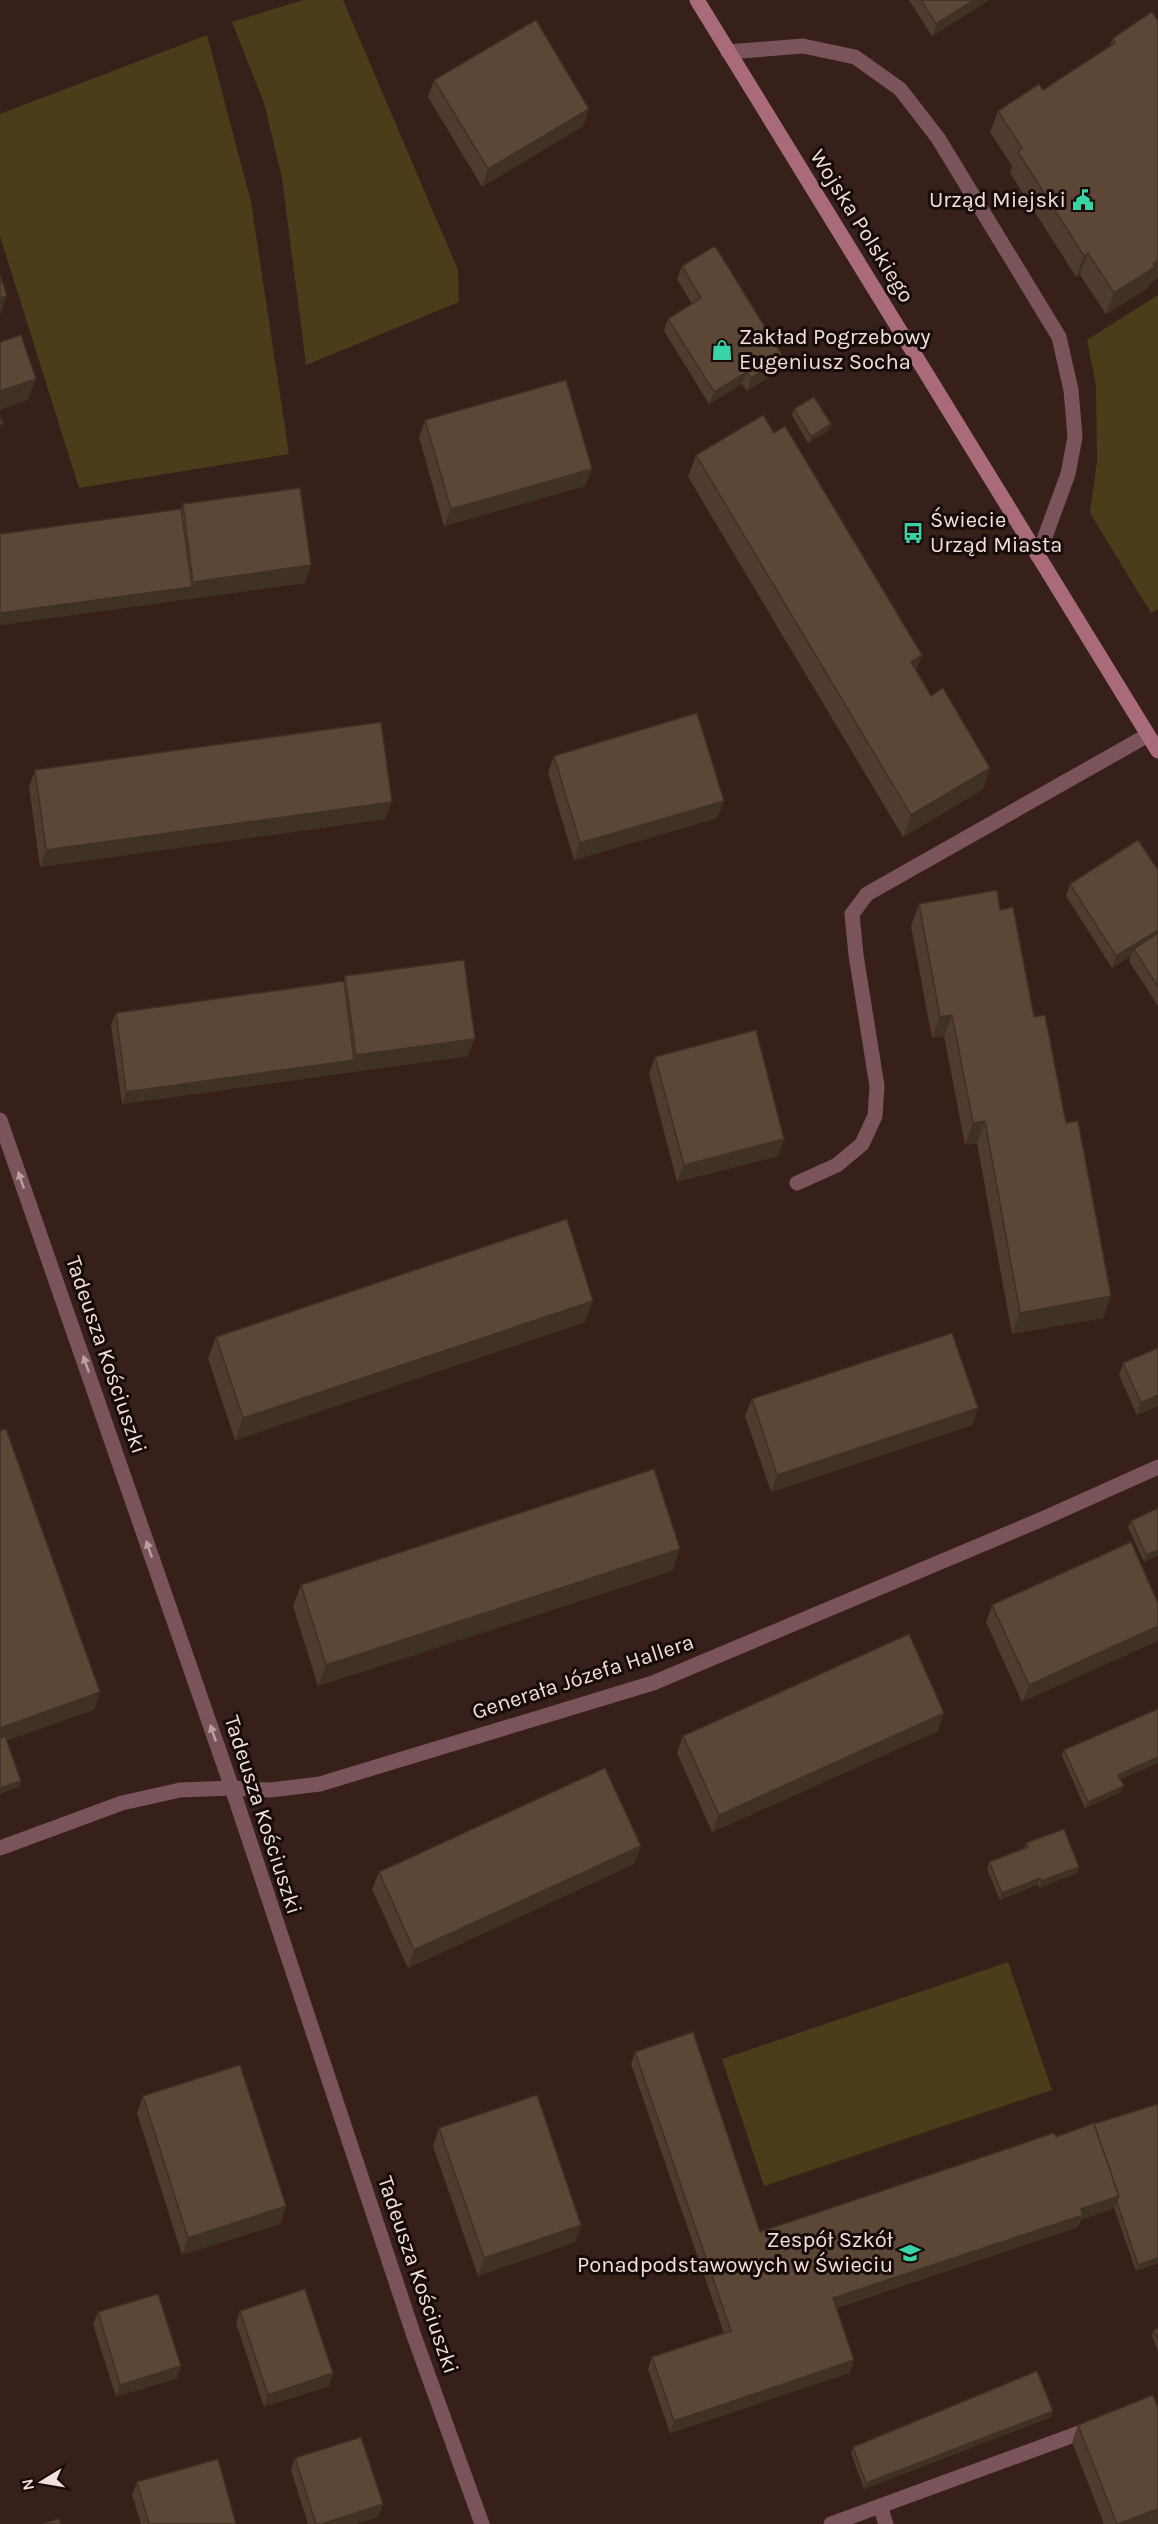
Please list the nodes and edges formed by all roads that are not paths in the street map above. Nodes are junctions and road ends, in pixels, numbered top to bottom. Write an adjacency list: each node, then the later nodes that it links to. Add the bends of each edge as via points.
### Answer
1 (697, 0): 2 (street, Wojska Polskiego)
2 (729, 52): 3 (street, Wojska Polskiego); 3 (street, via 803,46 855,57 900,89 938,138 1059,337 1071,390 1075,437 1068,474)
3 (1038, 556): 4 (street, Wojska Polskiego)
4 (1148, 735): 5 (street, Wojska Polskiego); 7 (street, via 867,894 852,914 877,1086 875,1116 862,1144 837,1165)
5 (1158, 751)
6 (0, 1120): 9 (street, Tadeusza Kościuszki, one-way to 6)
7 (797, 1183)
8 (1158, 1467): 9 (street, Generała Józefa Hallera, via 1040,1521 653,1683 320,1784 270,1790)
9 (232, 1788): 10 (street, Generała Józefa Hallera, via 180,1790 122,1803); 13 (street, Tadeusza Kościuszki, via 414,2336)
10 (0, 1848)
11 (1102, 2424): 12 (street)
12 (880, 2506): 14 (street); 15 (street)
13 (482, 2524)
14 (831, 2524)
15 (886, 2524)

